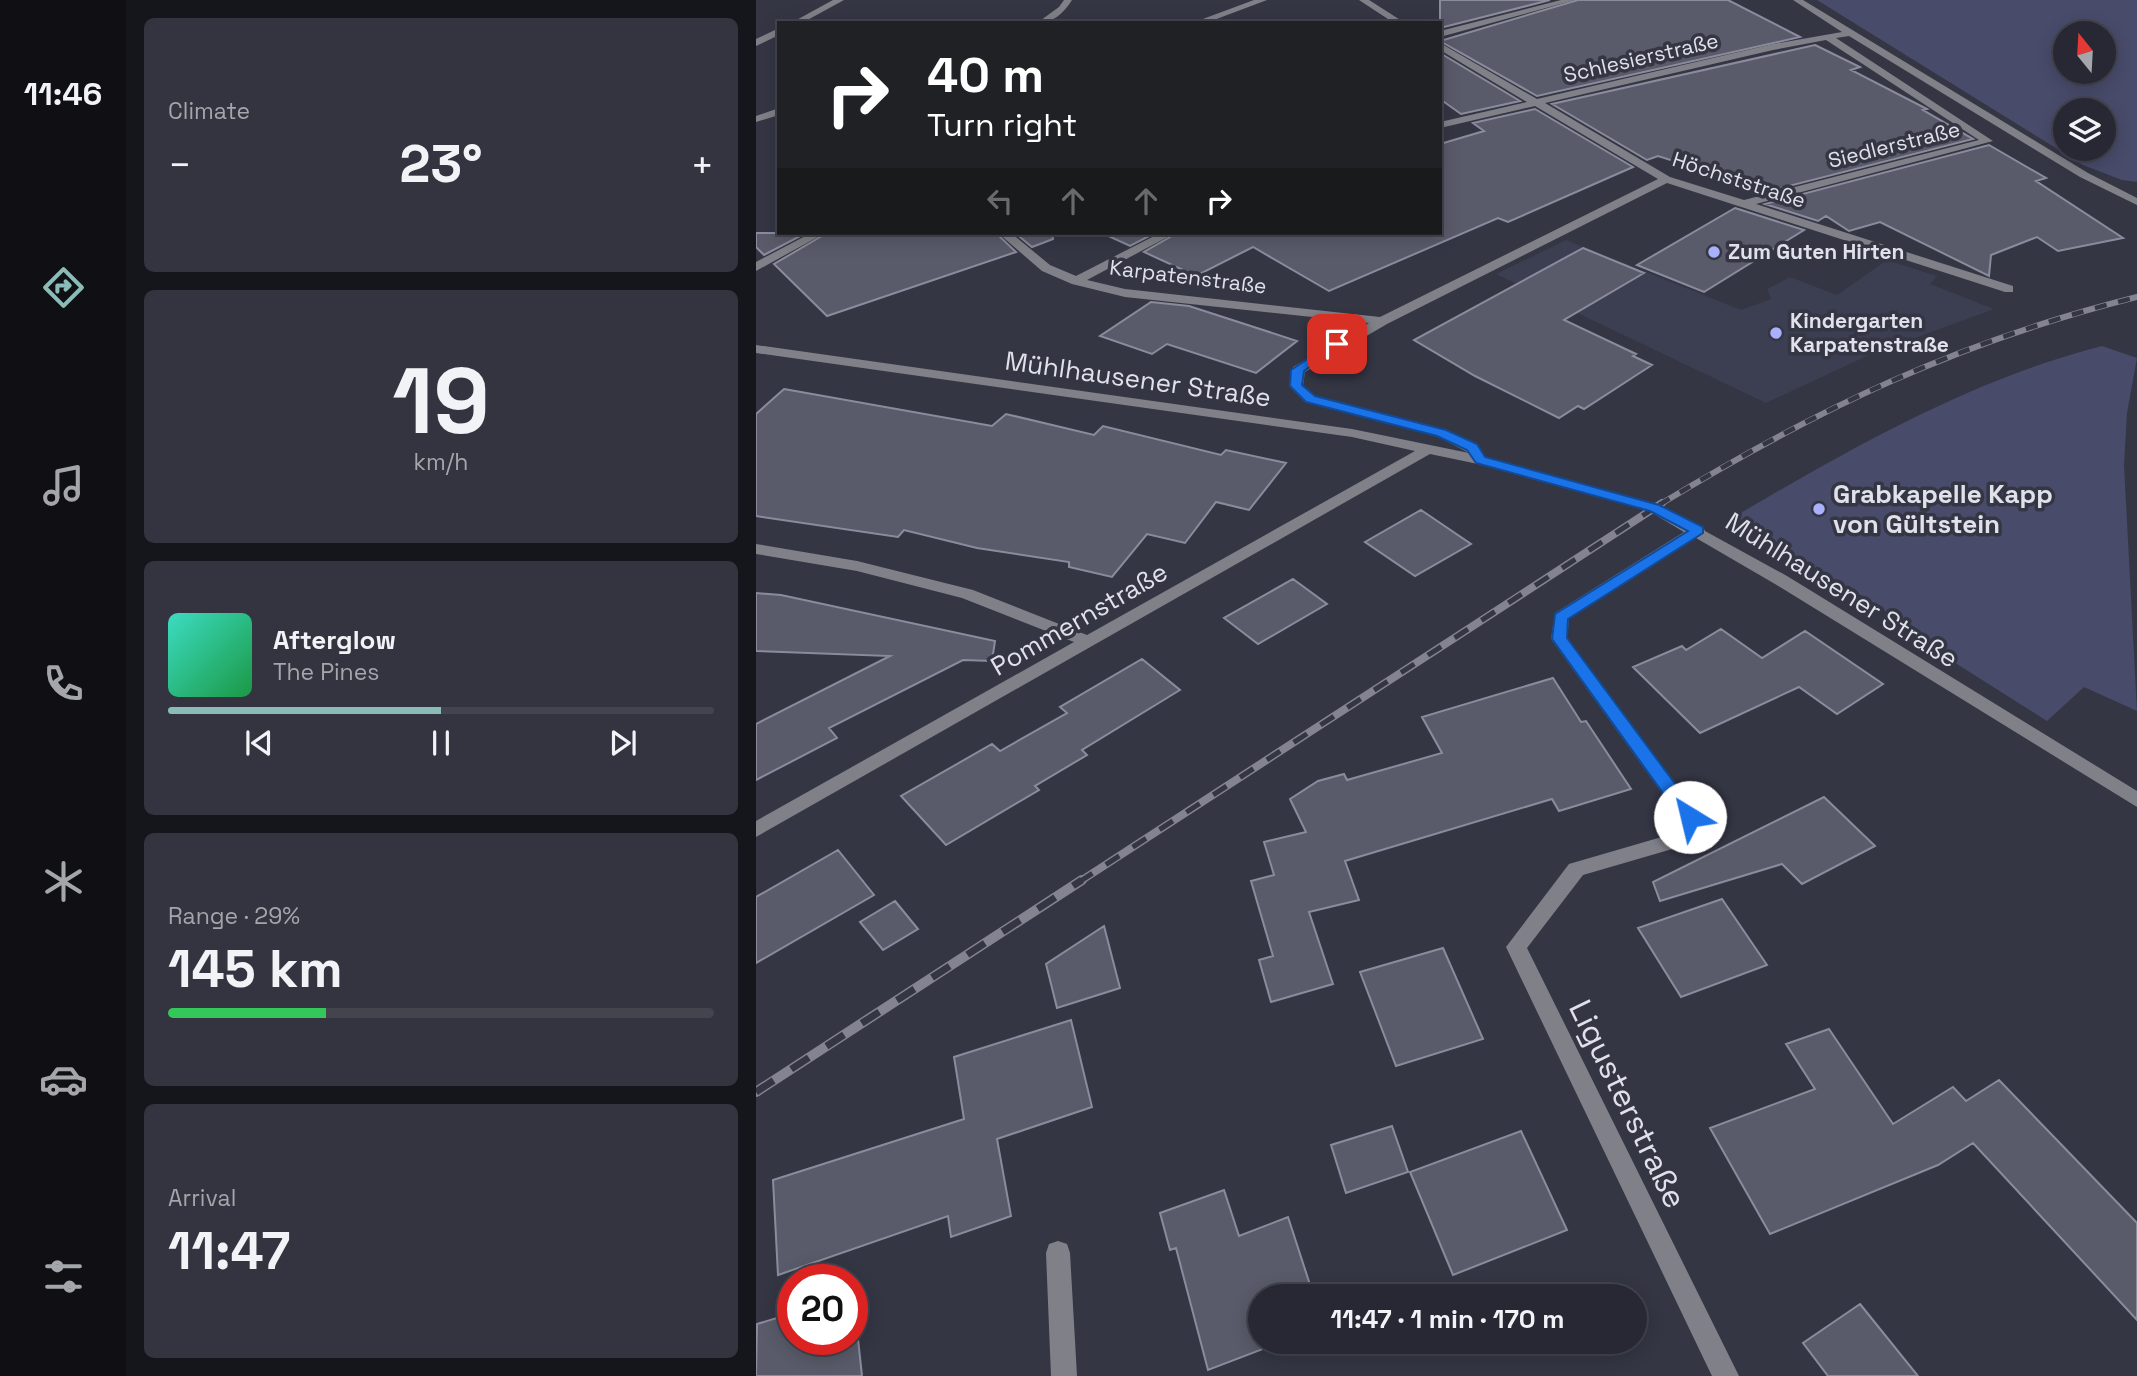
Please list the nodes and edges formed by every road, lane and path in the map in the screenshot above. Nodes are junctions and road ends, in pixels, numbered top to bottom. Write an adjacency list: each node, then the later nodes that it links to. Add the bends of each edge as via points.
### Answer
1 (840, 0): 7 (street)
2 (1068, 0): 8 (street)
3 (1263, 0): 9 (street)
4 (1363, 0): 10 (street)
5 (1571, 0): 12 (street)
6 (1797, 0): 13 (street)
7 (799, 21)
8 (1044, 21)
9 (1202, 21)
10 (1398, 21)
11 (777, 32): 15 (street)
12 (1442, 33)
13 (1850, 33): 14 (street, Schlesierstraße); 21 (street)
14 (1828, 37): 17 (street, Schlesierstraße); 25 (street, Siedlerstraße, via 1988,141)
15 (756, 43)
16 (1442, 47): 17 (street, Höchststraße)
17 (1533, 102): 20 (street, Schlesierstraße); 22 (street, Höchststraße)
18 (777, 112): 19 (street)
19 (756, 119)
20 (1442, 125)
21 (2084, 174): 23 (street); 24 (street)
22 (1666, 179): 25 (street, Höchststraße); 32 (street)
23 (2137, 190)
24 (2137, 202)
25 (1747, 203): 31 (street, Höchststraße)
26 (815, 235): 29 (street)
27 (1006, 235): 30 (street, Karpatenstraße, via 1045,268)
28 (1165, 235): 30 (street)
29 (756, 267)
30 (1076, 281): 32 (street, Karpatenstraße, via 1125,293)
31 (2009, 289)
32 (1382, 321): 35 (street, via 1298,370 1296,386 1310,399 1441,433 1472,447)
33 (756, 349): 34 (street, Mühlhausener Straße, via 1352,433)
34 (1426, 450): 35 (street, Mühlhausener Straße); 38 (street, Pommernstraße)
35 (1480, 460): 36 (street, Mühlhausener Straße, via 1654,508)
36 (1698, 530): 39 (street, Mühlhausener Straße); 43 (street, Ligusterstraße, via 1561,617 1559,639 1690,817 1679,840 1576,869 1516,947)
37 (756, 550): 38 (street, via 857,566 967,594)
38 (1089, 642): 40 (street, Pommernstraße)
39 (2137, 800)
40 (756, 830)
41 (1058, 1253): 42 (street)
42 (1064, 1376)
43 (1726, 1376)

